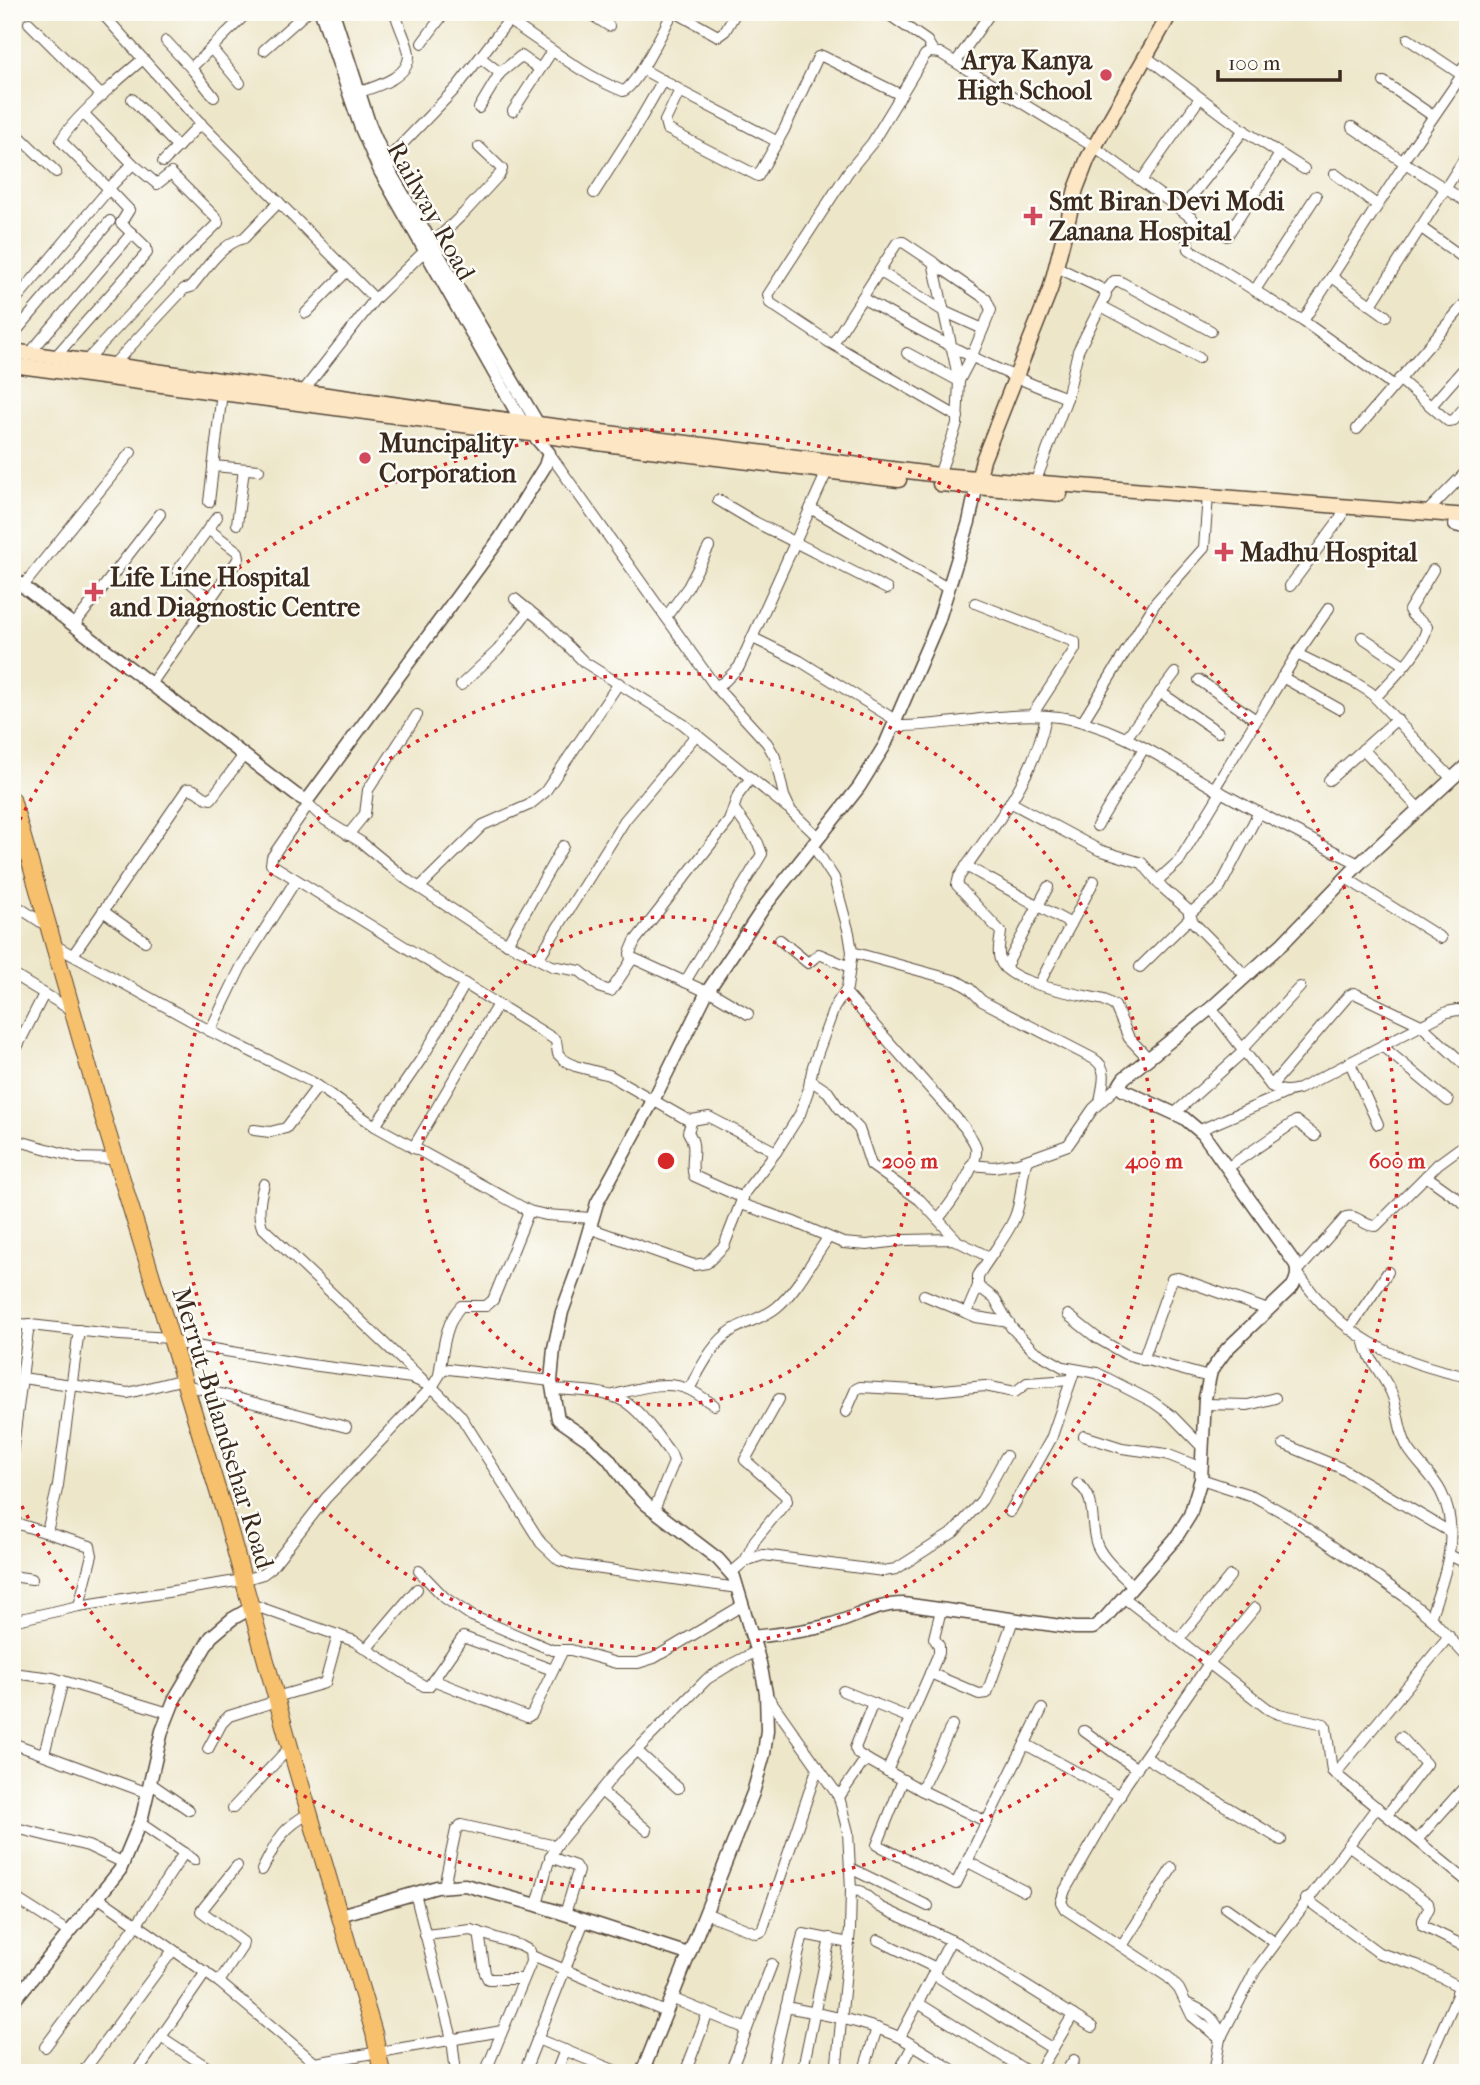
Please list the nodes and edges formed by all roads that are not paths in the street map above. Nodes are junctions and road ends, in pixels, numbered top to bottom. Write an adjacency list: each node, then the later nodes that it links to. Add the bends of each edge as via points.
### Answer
1 (101, 12): 29 (street)
2 (247, 12): 23 (street)
3 (307, 12): 24 (street)
4 (321, 12): 17 (street, Railway Road)
5 (346, 12): 17 (street)
6 (395, 12): 41 (street, via 409,52 405,67 395,77)
7 (445, 12): 22 (street)
8 (587, 12): 19 (street)
9 (674, 12): 10 (street, via 718,36); 34 (street)
10 (736, 12)
11 (886, 12): 26 (street, via 927,41)
12 (991, 12): 31 (street)
13 (1171, 12): 27 (main road)
14 (1458, 12): 16 (street)
15 (512, 17): 25 (street); 28 (street)
16 (1468, 19)
17 (332, 21): 41 (street, Railway Road)
18 (29, 23): 43 (street)
19 (609, 26)
20 (1408, 39): 36 (street)
21 (166, 41): 32 (street)
22 (422, 43)
23 (211, 48): 32 (street); 39 (street)
24 (264, 50)
25 (552, 51): 33 (street); 34 (street, via 623,92)
26 (933, 51): 31 (street); 42 (street)
27 (1145, 55): 45 (street); 58 (main road)
28 (481, 58): 35 (street); 64 (street)
29 (143, 60): 43 (street); 51 (street)
30 (1468, 61): 36 (street, via 1461,71)
31 (956, 62): 58 (street)
32 (191, 68): 44 (street)
33 (540, 69): 35 (street, via 521,56); 48 (street)
34 (642, 69): 37 (street)
35 (500, 73): 47 (street)
36 (1465, 77): 50 (street)
37 (663, 80): 40 (street); 71 (street)
38 (1384, 82): 50 (street)
39 (240, 83)
40 (680, 91): 55 (street); 55 (street, via 665,126 726,161 758,176)
41 (354, 94): 64 (street, Railway Road)
42 (901, 95): 55 (street, via 820,56); 104 (street, via 768,295 770,303)
43 (102, 96): 49 (street)
44 (215, 97)
45 (1199, 97): 54 (street); 68 (street)
46 (132, 99): 56 (street)
47 (479, 108)
48 (513, 111)
49 (84, 114): 63 (street); 69 (street, via 61,139)
50 (1433, 116): 62 (street)
51 (201, 123): 56 (street); 73 (street)
52 (1352, 127): 62 (street)
53 (12, 129): 66 (street)
54 (1244, 130): 60 (street); 76 (street)
55 (778, 142)
56 (178, 147): 61 (street)
57 (479, 147): 81 (street, via 502,171)
58 (1094, 147): 68 (street); 84 (main road, via 1076,189)
59 (1468, 153): 70 (street)
60 (1280, 154): 65 (street); 80 (street)
61 (163, 162)
62 (1404, 162): 70 (street); 75 (street)
63 (134, 164): 69 (street); 112 (street, via 157,184 170,173 218,223)
64 (382, 165): 81 (street, Railway Road)
65 (1304, 169)
66 (56, 172)
67 (1335, 174): 75 (street)
68 (1141, 181): 76 (street)
69 (108, 188): 79 (street, via 130,209 121,221); 93 (street)
70 (1445, 188): 74 (street); 78 (street)
71 (594, 192)
72 (1315, 196): 88 (street)
73 (279, 202): 85 (street); 115 (street, via 244,237 226,247)
74 (1468, 203)
75 (1377, 205): 87 (street)
76 (1181, 210): 88 (street, via 1193,219 1189,249)
77 (110, 221): 103 (street)
78 (1420, 227): 82 (street); 94 (street)
79 (132, 233): 108 (street); 109 (street, via 147,253)
80 (1227, 236)
81 (428, 246): 91 (street); 99 (street, Railway Road)
82 (1468, 261)
83 (935, 264): 86 (street, via 900,241); 96 (street); 101 (street, via 989,302 991,310)
84 (1057, 267): 89 (street); 116 (main road)
85 (347, 271): 91 (street); 97 (street)
86 (878, 271): 90 (street); 96 (street)
87 (1332, 277): 94 (street); 100 (street)
88 (1255, 290): 100 (street)
89 (1106, 291): 95 (street); 102 (street, via 1119,281)
90 (862, 298): 104 (street, via 836,340); 105 (street)
91 (374, 299): 119 (street)
92 (1468, 300): 118 (street)
93 (12, 304)
94 (1371, 305): 98 (street)
95 (1101, 306): 111 (street); 121 (street, via 1078,351)
96 (945, 312): 101 (street); 105 (street)
97 (306, 313)
98 (1386, 316)
99 (470, 318): 125 (street, Railway Road); 126 (street)
100 (1303, 321): 118 (street)
101 (983, 329): 110 (street)
102 (1212, 331)
103 (12, 336)
104 (829, 342): 124 (street)
105 (954, 350): 110 (street); 117 (street)
106 (12, 351): 108 (main road)
107 (907, 353): 117 (street)
108 (29, 354): 109 (main road)
109 (55, 357): 112 (main road)
110 (971, 358): 116 (street); 117 (street)
111 (1199, 358)
112 (86, 361): 115 (main road)
113 (1468, 364): 123 (street)
114 (12, 365): 120 (main road)
115 (113, 365): 119 (main road)
116 (1015, 379): 121 (street); 137 (main road)
117 (959, 381): 124 (street)
118 (1396, 382): 123 (street); 127 (street)
119 (304, 390): 125 (main road)
120 (222, 392): 126 (main road); 130 (street)
121 (1067, 398): 136 (street)
122 (1468, 403): 123 (street, via 1451,421)
123 (1431, 406)
124 (958, 417): 135 (street)
125 (522, 422): 126 (main road)
126 (536, 429): 129 (street); 131 (main road)
127 (1357, 429)
128 (131, 453): 155 (street)
129 (550, 453): 164 (street); 198 (street, via 501,537)
130 (213, 466): 132 (street); 141 (street)
131 (830, 466): 135 (main road); 137 (main road); 142 (street)
132 (244, 469): 133 (street); 149 (street)
133 (259, 470)
134 (1468, 470): 144 (street)
135 (939, 475): 137 (main road)
136 (1035, 483): 137 (main road); 138 (main road)
137 (977, 484): 138 (main road); 158 (street)
138 (1120, 494): 140 (main road)
139 (718, 499): 151 (street)
140 (1209, 501): 143 (main road); 185 (street, via 1204,548 1156,601)
141 (209, 502)
142 (811, 509): 151 (street); 158 (street)
143 (1341, 511): 146 (main road); 156 (street)
144 (1426, 513): 146 (main road); 148 (main road)
145 (160, 514): 165 (street)
146 (1404, 516): 148 (main road)
147 (217, 517): 150 (street)
148 (1464, 521)
149 (237, 524)
150 (208, 528): 160 (street, via 240,556); 160 (street, via 178,570)
151 (797, 542): 157 (street); 167 (street)
152 (709, 547): 164 (street)
153 (1433, 570): 169 (street, via 1409,610 1427,631)
154 (12, 578): 155 (street)
155 (23, 586): 165 (street)
156 (1290, 586)
157 (887, 589)
158 (949, 589): 186 (street)
159 (515, 598): 163 (street)
160 (210, 599): 174 (street)
161 (975, 603): 181 (street, via 1075,642 1075,649)
162 (1329, 608): 168 (street)
163 (530, 610): 173 (street, via 584,662); 175 (street, via 498,650)
164 (666, 617): 176 (street)
165 (74, 625): 174 (street)
166 (1362, 637): 169 (street)
167 (753, 638): 176 (street, via 739,667); 186 (street, via 800,661)
168 (1297, 653): 171 (street); 178 (street)
169 (1404, 665): 178 (street)
170 (1175, 673): 177 (street)
171 (1282, 677): 179 (street); 184 (street)
172 (1199, 680): 184 (street)
173 (619, 683): 188 (street); 216 (street, via 545,792 519,811 483,825)
174 (151, 684): 192 (street)
175 (461, 685)
176 (715, 686): 202 (street, via 771,749)
177 (1160, 692): 187 (street); 189 (street)
178 (1376, 697): 183 (street)
179 (1339, 709)
180 (416, 715): 206 (street, via 368,790 365,814)
181 (1032, 715): 182 (street); 186 (street, via 915,727)
182 (1046, 716): 185 (street); 199 (street, via 1036,757)
183 (1396, 719): 191 (street); 193 (street)
184 (1256, 720): 196 (street)
185 (1083, 721): 189 (street)
186 (896, 724): 207 (street, via 873,767)
187 (1218, 732)
188 (696, 734): 194 (street); 230 (street, via 614,834)
189 (1126, 738): 190 (street)
190 (1144, 748): 196 (street); 205 (street)
191 (1363, 749): 195 (street); 201 (street)
192 (244, 755): 198 (street); 219 (street, via 211,799 187,789)
193 (1462, 773): 201 (street)
194 (751, 778): 200 (street); 202 (street)
195 (1329, 780)
196 (1217, 790): 203 (street); 214 (street, via 1179,861)
197 (12, 799): 204 (main road, Merrut-Bulandsehar Road)
198 (306, 802): 206 (street); 212 (street, via 271,861)
199 (1010, 802): 210 (street); 214 (street, via 1099,850 1136,860)
200 (733, 809): 231 (street, via 729,821 635,941); 237 (street, via 762,854)
201 (1419, 809): 209 (street)
202 (791, 811): 207 (street)
203 (1259, 812): 209 (street); 220 (street, via 1219,889)
204 (15, 818): 222 (main road, Merrut-Bulandsehar Road)
205 (1097, 827)
206 (348, 835): 216 (street)
207 (815, 841): 228 (street, via 837,886); 241 (street)
208 (563, 846): 226 (street)
209 (1359, 864): 211 (street)
210 (966, 866): 218 (street); 234 (street, via 957,885 1002,932 999,955)
211 (1346, 878): 223 (street); 236 (street)
212 (296, 880): 238 (street); 250 (street, via 241,967)
213 (1094, 881): 221 (street)
214 (1157, 881): 220 (street)
215 (1048, 887): 218 (street)
216 (419, 888): 226 (street)
217 (12, 903): 222 (street)
218 (1038, 906): 221 (street); 234 (street)
219 (103, 911): 224 (street); 229 (street)
220 (1190, 916): 233 (street); 236 (street)
221 (1071, 924): 239 (street)
222 (49, 927): 227 (main road, Merrut-Bulandsehar Road)
223 (1441, 939)
224 (145, 940)
225 (780, 940): 232 (street, via 808,962 819,954)
226 (507, 944): 230 (street)
227 (54, 945): 229 (street); 247 (main road, Merrut-Bulandsehar Road)
228 (852, 952): 232 (street); 264 (street, via 964,984 982,1000 1100,1062 1104,1071)
229 (72, 955): 250 (street)
230 (538, 959): 231 (street, via 580,971 606,991 614,988)
231 (631, 961): 237 (street, via 641,960)
232 (850, 967): 242 (street)
233 (1140, 967)
234 (1005, 968): 239 (street)
235 (12, 974): 243 (street)
236 (1246, 976): 245 (street)
237 (685, 982): 241 (street)
238 (465, 984): 244 (street); 268 (street)
239 (1040, 984): 254 (street, via 1115,1006 1129,1038)
240 (1300, 987): 252 (street)
241 (708, 991): 248 (street); 262 (street)
242 (845, 992): 257 (street, via 834,1008); 278 (street, via 965,1128 975,1145)
243 (44, 994): 247 (street); 253 (street)
244 (498, 1004): 262 (street, via 556,1041 564,1060 609,1075); 274 (street)
245 (1212, 1008): 252 (street); 254 (street)
246 (1468, 1011): 249 (street, via 1447,1012)
247 (75, 1012): 276 (main road, Merrut-Bulandsehar Road)
248 (748, 1014)
249 (1421, 1025): 251 (street); 256 (street); 260 (street, via 1350,993)
250 (210, 1031): 259 (street)
251 (1381, 1046): 255 (street); 263 (street)
252 (1243, 1050): 260 (street); 265 (street)
253 (12, 1057)
254 (1148, 1058): 258 (street)
255 (1350, 1063): 261 (street); 267 (street)
256 (1468, 1068)
257 (810, 1080): 275 (street, via 800,1114); 285 (street, via 828,1092 859,1129 871,1165)
258 (1120, 1084): 264 (street); 265 (street, via 1123,1090)
259 (318, 1086): 268 (street); 269 (street, via 286,1128)
260 (1271, 1086): 261 (street)
261 (1289, 1091): 270 (street)
262 (653, 1101): 266 (street); 286 (street)
263 (1448, 1101)
264 (1100, 1102): 277 (street, via 1068,1145)
265 (1175, 1113): 270 (street)
266 (692, 1120): 275 (street, via 709,1117); 282 (street, via 688,1132 694,1141 693,1174)
267 (1378, 1124)
268 (376, 1126): 274 (street)
269 (254, 1130)
270 (1199, 1130): 279 (street)
271 (1315, 1136): 279 (street, via 1296,1121)
272 (12, 1139): 276 (street, via 79,1158)
273 (1468, 1142): 280 (street)
274 (413, 1148): 284 (street)
275 (776, 1152): 282 (street)
276 (116, 1159): 303 (main road, Merrut-Bulandsehar Road)
277 (1027, 1160): 278 (street, via 994,1167); 289 (street, via 1015,1218)
278 (971, 1165): 285 (street)
279 (1227, 1168): 290 (street)
280 (1426, 1176): 283 (street); 290 (street, via 1376,1226 1346,1217)
281 (264, 1184): 312 (street, via 262,1227)
282 (742, 1201): 286 (street, via 724,1246 703,1265); 287 (street)
283 (1468, 1206)
284 (529, 1211): 286 (street); 305 (street, via 493,1300 486,1306 461,1306 454,1315)
285 (938, 1219): 288 (street)
286 (590, 1223): 313 (street, via 562,1312)
287 (828, 1238): 288 (street, via 867,1245); 314 (street, via 779,1306 720,1341)
288 (956, 1239): 289 (street)
289 (989, 1257): 292 (street, via 978,1276)
290 (1297, 1272): 294 (street, via 1293,1286); 300 (street, via 1319,1303)
291 (1388, 1272): 300 (street)
292 (978, 1286): 295 (street); 297 (street, via 995,1299)
293 (924, 1294): 295 (street)
294 (1268, 1310): 304 (street, via 1175,1278); 307 (street, via 1218,1359)
295 (967, 1312): 297 (street)
296 (1068, 1315): 304 (street, via 1106,1344)
297 (1009, 1322): 306 (street, via 1033,1350)
298 (12, 1323): 299 (street)
299 (29, 1325): 301 (street); 309 (street)
300 (1349, 1329): 302 (street)
301 (79, 1330): 303 (street); 311 (street)
302 (1364, 1339): 308 (street, via 1407,1362); 333 (street, via 1369,1358 1393,1398 1407,1447 1440,1490)
303 (171, 1340): 310 (main road, Merrut-Bulandsehar Road); 312 (street, via 404,1377)
304 (1143, 1360): 307 (street)
305 (439, 1376): 312 (street); 313 (street, via 449,1369)
306 (1073, 1376): 320 (street, via 1027,1383 1015,1392 985,1386 933,1391 860,1387); 324 (street, via 1097,1373 1153,1402); 330 (street, via 1051,1440)
307 (1209, 1377): 318 (street)
308 (1468, 1377)
309 (22, 1378): 311 (street); 325 (street)
310 (185, 1382): 311 (street, via 128,1393); 321 (street); 342 (main road, Merrut-Bulandsehar Road)
311 (72, 1384): 332 (street)
312 (429, 1385): 342 (street, via 326,1498 271,1568); 344 (street, via 460,1415 541,1543 559,1560)
313 (551, 1385): 315 (street); 329 (street, via 558,1419 600,1450)
314 (689, 1390): 315 (street, via 656,1386); 319 (street)
315 (610, 1396): 329 (street, via 634,1408 673,1458)
316 (1275, 1398): 318 (street, via 1248,1405)
317 (779, 1399): 335 (street, via 745,1460 788,1501 755,1540)
318 (1205, 1404): 324 (street)
319 (714, 1405)
320 (846, 1412)
321 (346, 1427)
322 (1084, 1436): 327 (street, via 1122,1448 1166,1454)
323 (1284, 1444): 333 (street, via 1341,1468)
324 (1203, 1448): 327 (street)
325 (12, 1454)
326 (1006, 1456): 335 (street, via 982,1500 960,1527 896,1569 763,1555)
327 (1201, 1474): 343 (street, via 1197,1498 1183,1527); 352 (street, via 1276,1507)
328 (1078, 1483): 343 (street, via 1090,1498 1100,1551)
329 (654, 1510): 338 (street)
330 (1010, 1512)
331 (12, 1522): 332 (street)
332 (47, 1532): 348 (street, via 92,1549)
333 (1450, 1532): 334 (street)
334 (1449, 1555): 336 (street); 352 (street)
335 (745, 1561): 338 (street)
336 (1468, 1564)
337 (419, 1571): 360 (street, via 445,1598 472,1616 552,1650)
338 (731, 1573): 344 (street)
339 (12, 1576): 341 (street)
340 (1230, 1576): 358 (street)
341 (32, 1579)
342 (243, 1580): 348 (street); 349 (main road, Merrut-Bulandsehar Road)
343 (1133, 1586): 346 (street)
344 (738, 1588): 347 (street)
345 (416, 1589): 359 (street)
346 (1123, 1597): 353 (street, via 1093,1628); 358 (street)
347 (743, 1605): 357 (street); 360 (street, via 660,1656 638,1663 616,1663)
348 (79, 1606): 354 (street)
349 (251, 1606): 355 (street); 371 (main road, Merrut-Bulandsehar Road); 374 (street, via 211,1637)
350 (1255, 1608): 363 (street)
351 (941, 1610): 353 (street); 357 (street, via 903,1604 877,1606 830,1625); 366 (street, via 934,1638 940,1650)
352 (1430, 1618): 356 (street)
353 (1013, 1620): 366 (street, via 987,1693 979,1694)
354 (12, 1621)
355 (338, 1635): 359 (street); 371 (street, via 325,1683)
356 (1449, 1636): 362 (street); 390 (street)
357 (752, 1637): 361 (street)
358 (1179, 1639): 363 (street)
359 (367, 1648): 367 (street, via 424,1686)
360 (563, 1650): 364 (street)
361 (757, 1651): 370 (street); 383 (street, via 707,1679)
362 (1468, 1658)
363 (1210, 1662): 385 (street); 390 (street, via 1273,1712 1324,1724)
364 (553, 1670): 367 (street, via 463,1637); 367 (street, via 527,1717)
365 (12, 1673): 368 (street)
366 (930, 1673): 375 (street)
367 (433, 1680)
368 (63, 1681): 374 (street); 384 (street)
369 (843, 1691): 372 (street)
370 (766, 1693): 387 (street); 432 (street, via 767,1730 759,1774)
371 (277, 1699): 381 (main road, Merrut-Bulandsehar Road); 382 (street, via 229,1716)
372 (873, 1703): 375 (street); 386 (street, via 855,1748)
373 (1042, 1709): 380 (street)
374 (169, 1713): 393 (street)
375 (911, 1718): 389 (street)
376 (952, 1725): 395 (street)
377 (1084, 1731): 388 (street)
378 (1401, 1737): 403 (street, via 1426,1764)
379 (12, 1743): 384 (street)
380 (1025, 1744): 397 (street); 404 (street)
381 (290, 1747): 400 (street); 402 (main road, Merrut-Bulandsehar Road)
382 (208, 1749)
383 (637, 1751): 394 (street); 396 (street)
384 (44, 1754): 393 (street)
385 (1145, 1757): 388 (street); 408 (street)
386 (868, 1760): 389 (street); 398 (street)
387 (818, 1766): 398 (street); 432 (street, via 762,1931 755,1933)
388 (1137, 1769): 397 (street)
389 (887, 1771): 391 (street)
390 (1335, 1774): 399 (street)
391 (903, 1780): 395 (street); 415 (street, via 877,1845 953,1883)
392 (1468, 1783): 409 (street)
393 (149, 1788): 401 (street); 405 (street)
394 (678, 1788)
395 (921, 1790): 404 (street)
396 (601, 1791): 407 (street); 411 (street)
397 (1120, 1796): 445 (street, via 1061,1902)
398 (839, 1797): 418 (street, via 848,1832)
399 (1377, 1807): 403 (street); 410 (street)
400 (233, 1808)
401 (189, 1810)
402 (310, 1813): 420 (street, via 283,1831); 434 (main road, Merrut-Bulandsehar Road)
403 (1387, 1815): 409 (street)
404 (987, 1822): 415 (street)
405 (140, 1823): 412 (street); 416 (street)
406 (12, 1827): 416 (street, via 88,1846)
407 (647, 1830)
408 (1281, 1840)
409 (1417, 1840): 421 (street)
410 (1348, 1845): 428 (street); 446 (street, via 1428,1903 1423,1926)
411 (556, 1846): 413 (street); 422 (street, via 461,1825)
412 (184, 1853): 414 (street); 436 (street)
413 (550, 1857): 429 (street); 433 (street, via 578,1871)
414 (194, 1860)
415 (968, 1862): 424 (street)
416 (124, 1863): 427 (street)
417 (237, 1866): 456 (street, via 201,1911 243,1942)
418 (849, 1868): 423 (street); 430 (street)
419 (1172, 1868): 445 (street)
420 (261, 1870)
421 (1468, 1882)
422 (444, 1886): 425 (street); 429 (street, via 478,1887)
423 (851, 1890): 442 (street); 444 (street)
424 (1024, 1891)
425 (415, 1893): 434 (street); 439 (street)
426 (12, 1896): 438 (street)
427 (99, 1898): 436 (street); 438 (street)
428 (1307, 1899): 443 (street); 457 (street, via 1379,1953 1417,1965)
429 (537, 1905): 433 (street)
430 (929, 1906)
431 (1226, 1908): 443 (street)
432 (705, 1913): 448 (street)
433 (565, 1914): 435 (street)
434 (340, 1915): 480 (main road, Merrut-Bulandsehar Road)
435 (584, 1921): 448 (street); 451 (street)
436 (137, 1924): 447 (street); 477 (street)
437 (478, 1932): 439 (street); 449 (street, via 521,1946); 455 (street, via 488,1979)
438 (70, 1933): 459 (street)
439 (425, 1934): 474 (street)
440 (830, 1938): 444 (street); 461 (street, via 803,1934); 464 (street)
441 (878, 1940): 453 (street)
442 (951, 1940): 453 (street); 465 (street)
443 (1274, 1942): 473 (street)
444 (849, 1943): 466 (street)
445 (1122, 1946): 473 (street, via 1172,1981 1186,2003 1210,2014)
446 (1468, 1948)
447 (173, 1950): 454 (street); 483 (street)
448 (688, 1954): 458 (street)
449 (532, 1956): 451 (street); 455 (street)
450 (772, 1964): 469 (street)
451 (565, 1970): 462 (street); 475 (street)
452 (1468, 1970): 457 (street)
453 (934, 1971): 460 (street); 478 (street)
454 (206, 1972): 456 (street); 471 (street)
455 (523, 1979): 470 (street)
456 (219, 1982): 480 (street, via 315,2063)
457 (1462, 1992): 505 (street)
458 (671, 1998): 462 (street); 463 (street)
459 (12, 2003)
460 (918, 2003): 472 (street); 501 (street)
461 (786, 2007): 464 (street); 495 (street)
462 (666, 2012): 492 (street)
463 (708, 2013): 469 (street); 493 (street)
464 (814, 2013): 466 (street); 496 (street)
465 (1073, 2015): 467 (street); 478 (street)
466 (841, 2018): 468 (street); 497 (street)
467 (1092, 2027)
468 (877, 2028): 472 (street); 498 (street)
469 (747, 2029): 482 (street)
470 (502, 2031): 474 (street); 488 (street)
471 (162, 2037): 484 (street); 485 (street)
472 (900, 2037): 476 (street)
473 (1221, 2037): 504 (street)
474 (452, 2039): 480 (street); 487 (street)
475 (537, 2039): 479 (street); 489 (street)
476 (913, 2045): 499 (street); 500 (street)
477 (45, 2046)
478 (1053, 2049): 502 (street)
479 (565, 2050): 490 (street); 491 (street)
480 (379, 2051): 486 (main road, Merrut-Bulandsehar Road)
481 (1074, 2060): 503 (street)
482 (731, 2070): 494 (street)
483 (82, 2073)
484 (136, 2073)
485 (216, 2073)
486 (382, 2073)
487 (456, 2073)
488 (485, 2073)
489 (524, 2073)
490 (555, 2073)
491 (621, 2073)
492 (642, 2073)
493 (685, 2073)
494 (750, 2073)
495 (771, 2073)
496 (802, 2073)
497 (836, 2073)
498 (863, 2073)
499 (898, 2073)
500 (957, 2073)
501 (1030, 2073)
502 (1038, 2073)
503 (1065, 2073)
504 (1214, 2073)
505 (1423, 2073)

